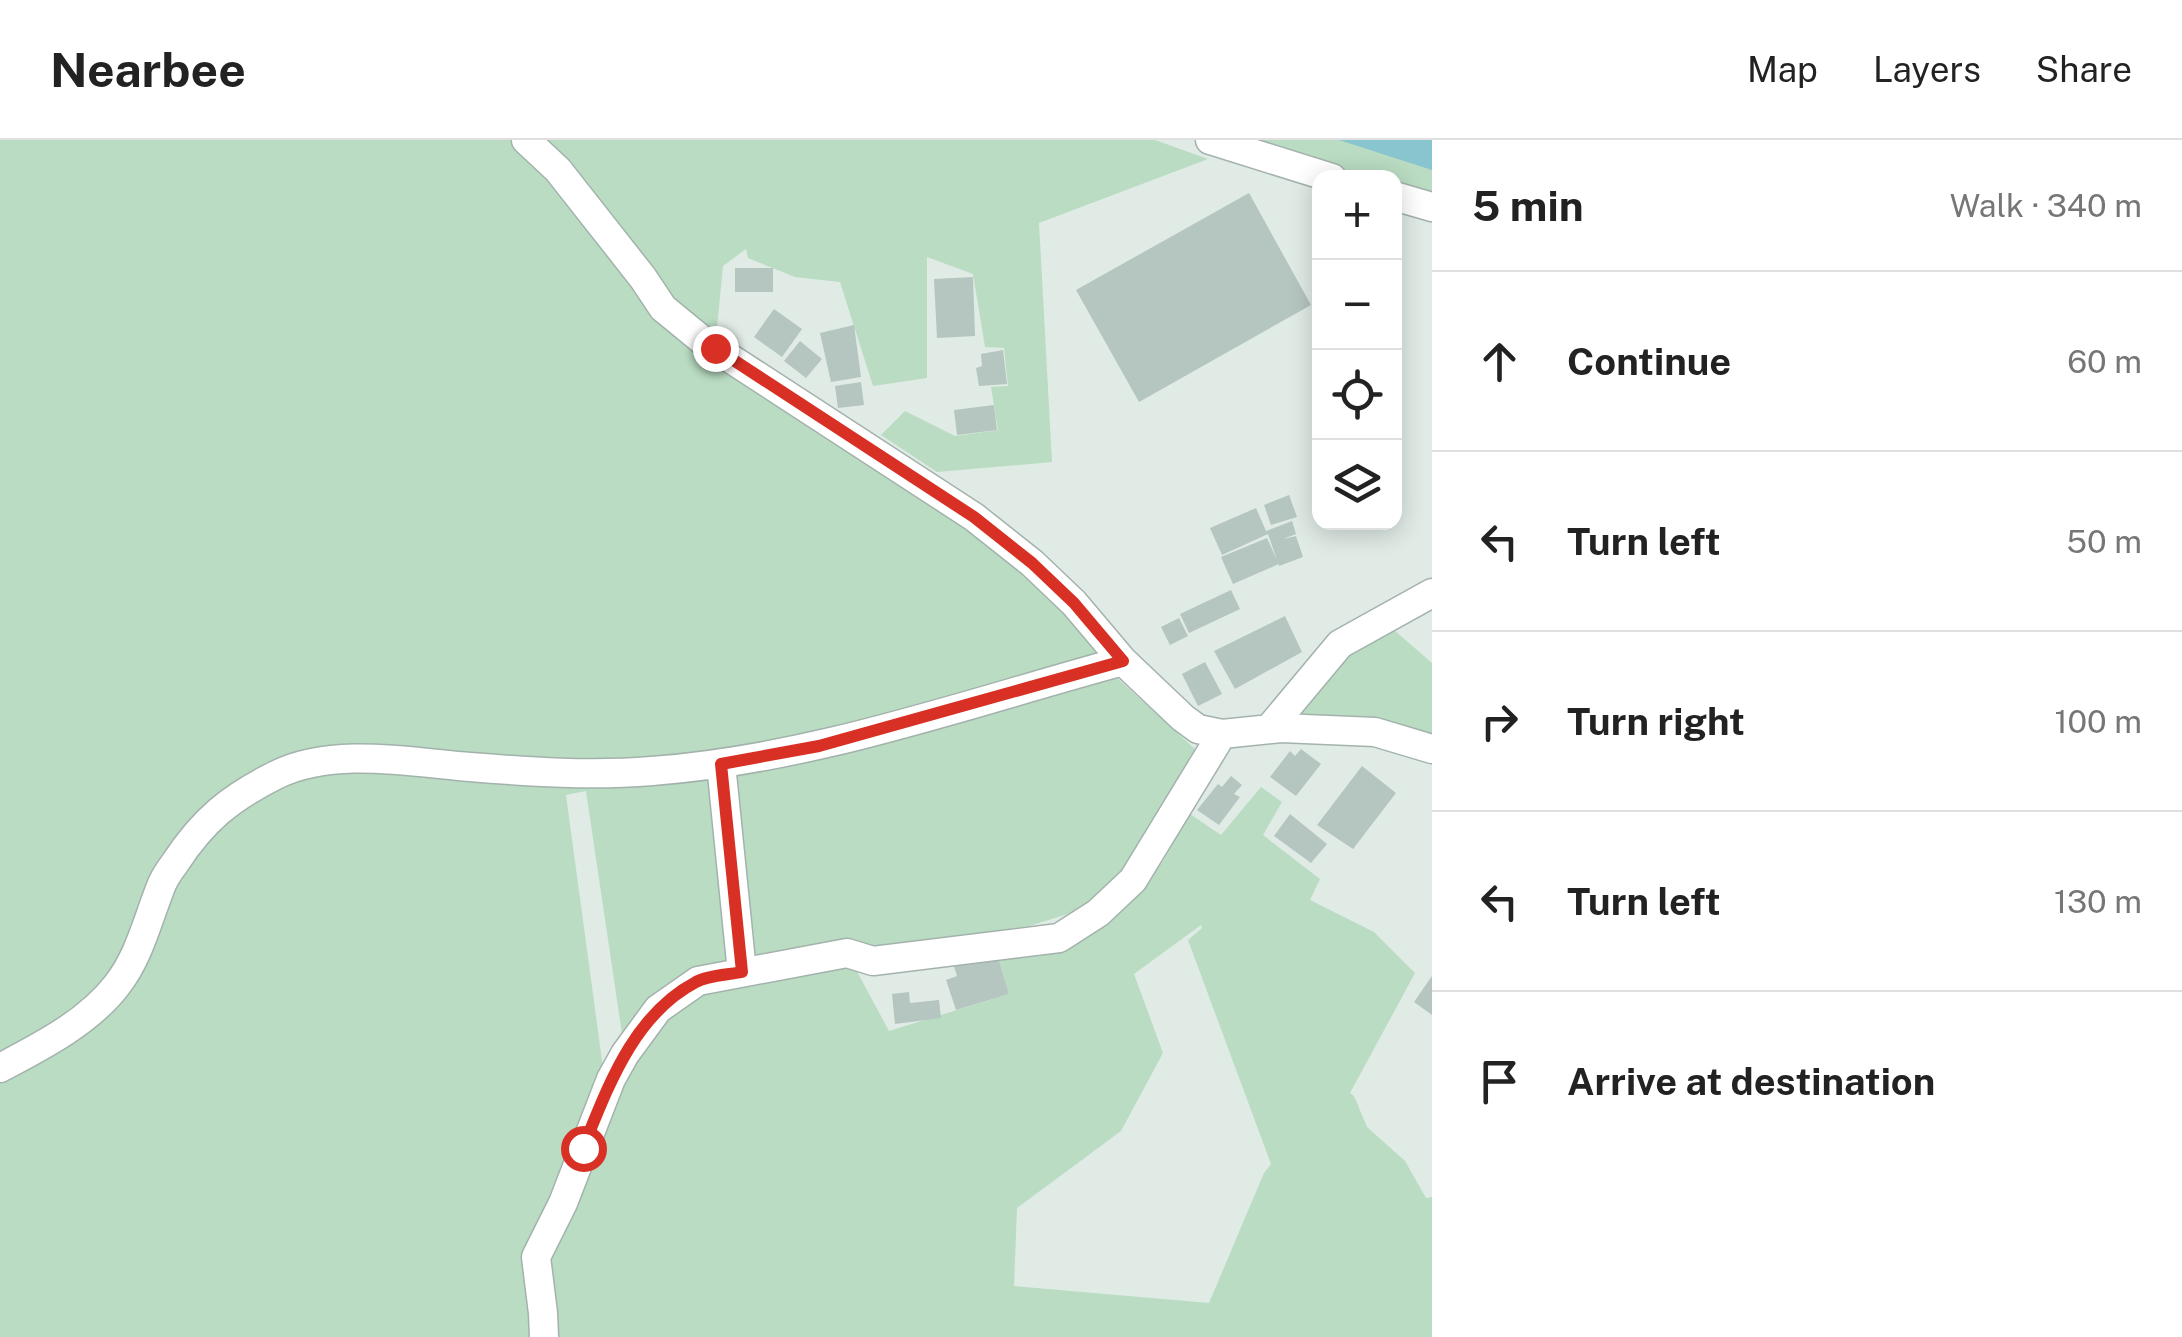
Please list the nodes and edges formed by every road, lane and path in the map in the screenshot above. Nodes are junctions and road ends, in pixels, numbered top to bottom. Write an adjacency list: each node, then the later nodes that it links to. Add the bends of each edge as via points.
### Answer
1 (526, 140): 7 (street, via 558,170 663,308 974,517 1074,603)
2 (1210, 140): 3 (street)
3 (1312, 172)
4 (1402, 198): 5 (street)
5 (1432, 207)
6 (1432, 593): 8 (street, via 1340,644)
7 (1123, 661): 9 (street, via 1183,718); 11 (street, via 819,746)
8 (1269, 729): 9 (street); 10 (street, via 1375,732)
9 (1222, 734): 12 (street, via 1133,880 1060,938 873,961 847,953)
10 (1432, 749)
11 (721, 764): 12 (street); 13 (street, via 563,774 374,758 280,773 232,800 194,833 162,884 140,945 116,986 82,1018)
12 (742, 972): 14 (street, via 698,980 658,1010 618,1066 536,1256)
13 (0, 1068)
14 (544, 1337)

